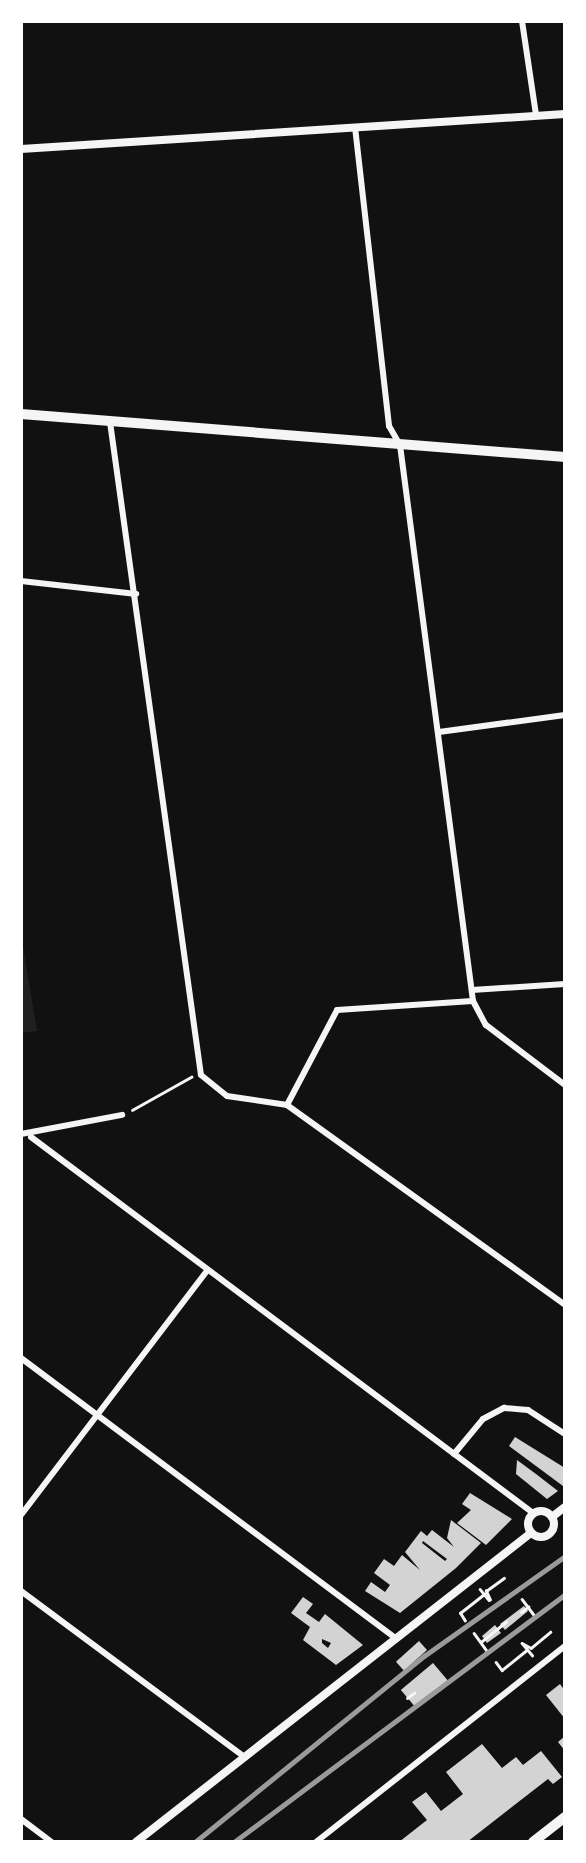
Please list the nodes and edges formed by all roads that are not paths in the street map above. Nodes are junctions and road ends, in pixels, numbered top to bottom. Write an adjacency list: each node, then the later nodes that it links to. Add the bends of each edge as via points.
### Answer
1 (522, 21): 3 (street)
2 (565, 114): 3 (street)
3 (536, 115): 4 (street)
4 (355, 127): 5 (street); 8 (street, via 389,426)
5 (21, 149)
6 (21, 414): 7 (main road)
7 (110, 422): 8 (main road); 11 (street)
8 (400, 445): 9 (main road); 13 (street)
9 (565, 457)
10 (21, 581): 11 (street)
11 (136, 594): 18 (street, via 201,1075 227,1096)
12 (565, 715): 13 (street)
13 (439, 732): 15 (street)
14 (565, 984): 15 (street)
15 (472, 990): 16 (street)
16 (473, 1001): 17 (street, via 485,1025); 18 (street, via 337,1010)
17 (565, 1085)
18 (286, 1105): 23 (street)
19 (122, 1115): 21 (street, via 57,1123)
20 (21, 1134): 21 (street)
21 (31, 1137): 22 (street)
22 (207, 1271): 25 (street); 27 (street)
23 (565, 1306)
24 (21, 1358): 25 (street)
25 (96, 1414): 30 (street); 34 (street)
26 (565, 1434): 27 (street, via 528,1410 504,1408 483,1419)
27 (454, 1454): 29 (street)
28 (565, 1507): 31 (street)
29 (533, 1513): 31 (street); 32 (street)
30 (21, 1515)
31 (552, 1517): 32 (street, via 547,1535)
32 (531, 1532): 34 (street)
33 (21, 1591): 36 (street)
34 (397, 1639): 36 (street)
35 (565, 1646): 41 (street)
36 (243, 1756): 40 (street)
37 (565, 1817): 42 (main road)
38 (21, 1819): 39 (street)
39 (51, 1842)
40 (136, 1842)
41 (316, 1842)
42 (533, 1842)

